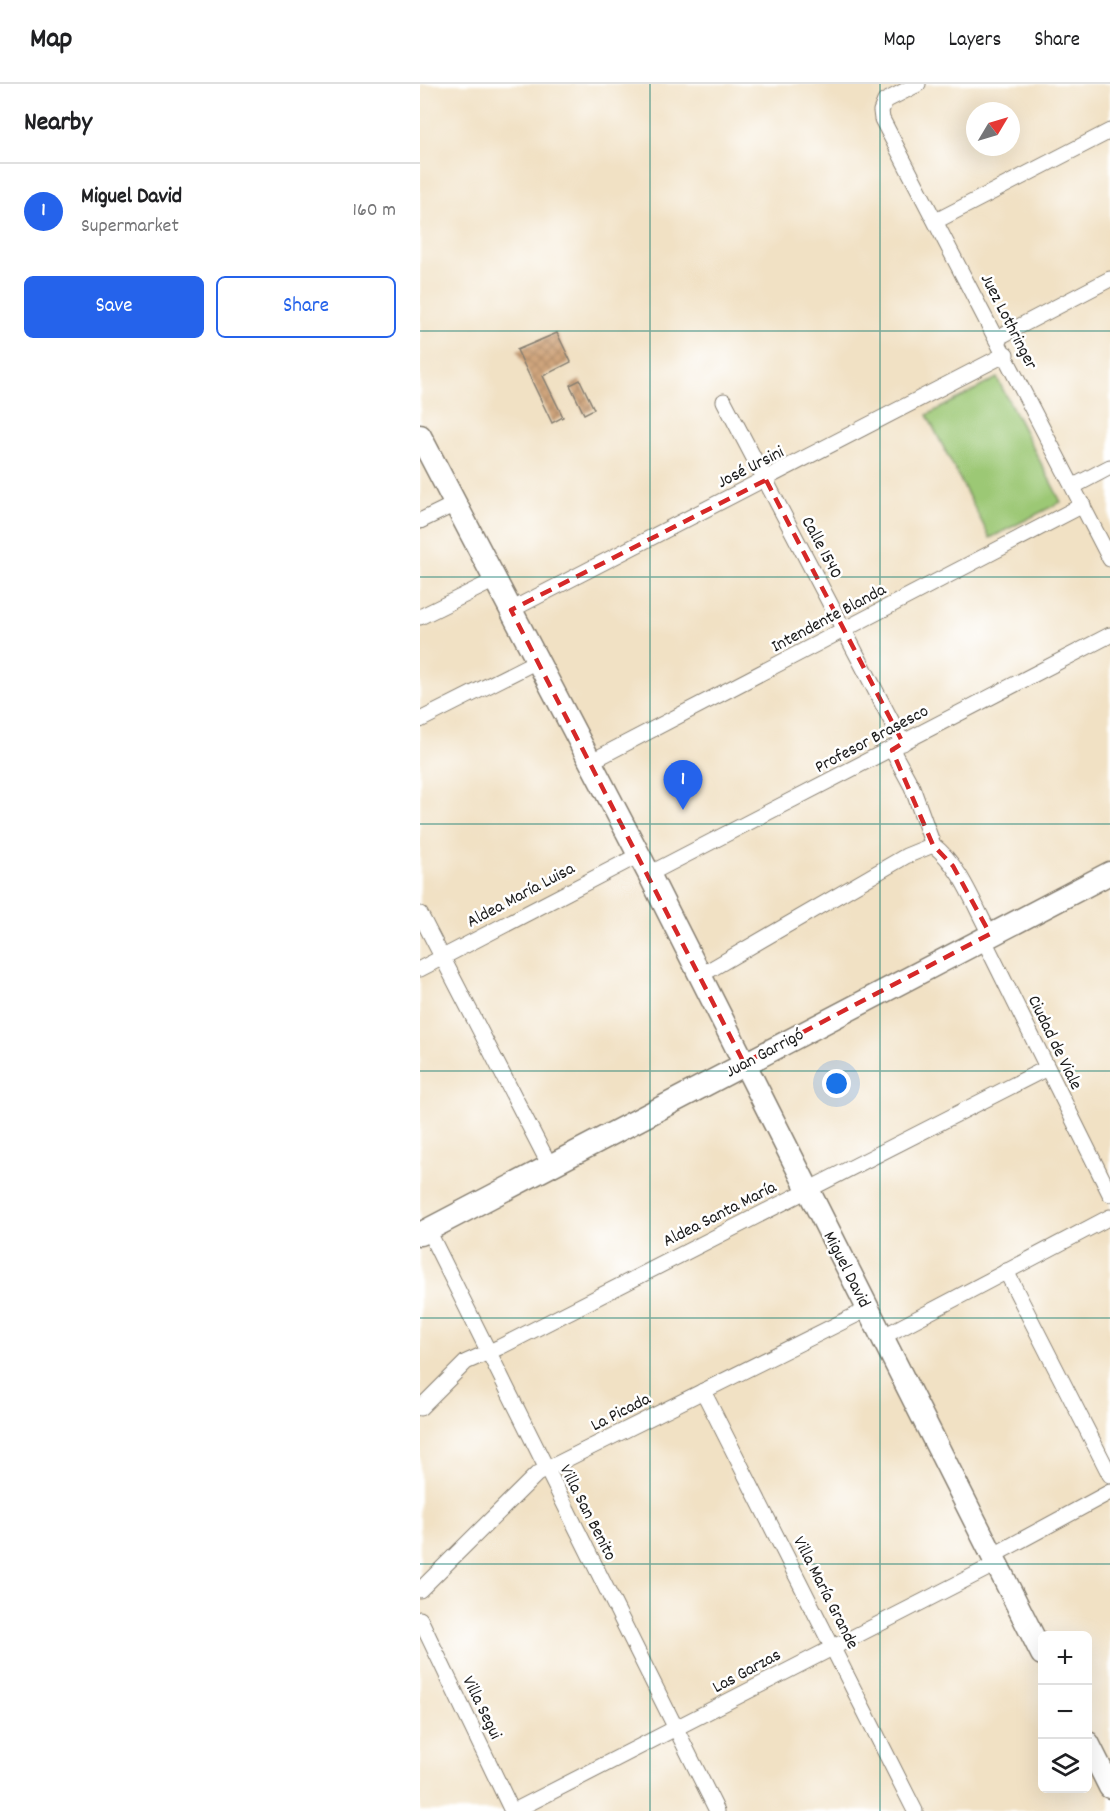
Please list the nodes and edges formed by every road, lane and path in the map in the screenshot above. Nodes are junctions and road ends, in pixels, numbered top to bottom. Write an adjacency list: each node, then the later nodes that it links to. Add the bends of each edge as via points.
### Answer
1 (918, 84): 3 (street, Juez Lothringer, via 885,101 882,119)
2 (1110, 132): 3 (street)
3 (936, 221): 5 (street, Juez Lothringer)
4 (1110, 279): 5 (street)
5 (997, 338): 6 (street, Juez Lothringer)
6 (1006, 354): 10 (street, José Ursini); 11 (street, Juez Lothringer)
7 (724, 400): 10 (street, Calle 1540)
8 (420, 436): 12 (street, Miguel David)
9 (1110, 467): 11 (street)
10 (766, 480): 17 (street, José Ursini); 19 (street, Calle 1540)
11 (1074, 486): 13 (street, Juez Lothringer)
12 (455, 504): 14 (street); 16 (street, Miguel David)
13 (1083, 505): 15 (street, Juez Lothringer); 19 (street, Intendente Blanda)
14 (420, 521)
15 (1110, 558)
16 (495, 580): 17 (street, Miguel David); 18 (street)
17 (511, 610): 21 (street, Miguel David)
18 (420, 617)
19 (845, 630): 23 (street, Calle 1540); 24 (street, Intendente Blanda)
20 (1110, 635): 23 (street, Profesor Brasesco)
21 (537, 661): 22 (street); 24 (street, Miguel David)
22 (420, 720)
23 (898, 747): 25 (street, Calle 1540); 26 (street, Profesor Brasesco)
24 (590, 762): 26 (street, Miguel David)
25 (933, 845): 29 (street, Ciudad de Viale, via 953,866); 32 (street)
26 (644, 864): 30 (street, Aldea María Luisa); 32 (street, Miguel David)
27 (1110, 873): 29 (street, Juan Garrigó)
28 (420, 914): 30 (street)
29 (987, 936): 33 (street, Juan Garrigó); 34 (street, Ciudad de Viale)
30 (442, 957): 31 (street, Aldea María Luisa); 35 (street)
31 (420, 969)
32 (700, 975): 33 (street, Miguel David)
33 (744, 1063): 35 (street, Juan Garrigó); 36 (street, Miguel David)
34 (1047, 1068): 36 (street, Aldea Santa María); 37 (street, Ciudad de Viale)
35 (550, 1166): 39 (street, Juan Garrigó)
36 (808, 1190): 41 (street, Miguel David); 43 (street, Aldea Santa María)
37 (1110, 1194)
38 (1110, 1217): 40 (street)
39 (424, 1232): 43 (street, Villa San Benito)
40 (1006, 1271): 42 (street); 47 (street)
41 (868, 1309): 42 (street, Miguel David); 44 (street, La Picada)
42 (882, 1337): 49 (street, Miguel David)
43 (488, 1352): 45 (street, Aldea Santa María, via 466,1362); 46 (street, Villa San Benito)
44 (703, 1391): 46 (street, La Picada); 52 (street, Villa María Grande)
45 (420, 1408)
46 (546, 1470): 50 (street, La Picada, via 529,1481); 54 (street, Villa San Benito)
47 (1110, 1475)
48 (1110, 1492): 49 (street, Las Garzas)
49 (994, 1560): 52 (street, Las Garzas); 53 (street, Miguel David)
50 (420, 1590)
51 (420, 1619): 57 (street, Villa Segui)
52 (832, 1646): 54 (street, Las Garzas); 59 (street, Villa María Grande)
53 (1038, 1646)
54 (675, 1729): 57 (street, Las Garzas); 58 (street, Villa San Benito)
55 (1092, 1751): 56 (street)
56 (1109, 1785)
57 (513, 1811)
58 (717, 1811)
59 (915, 1811)

